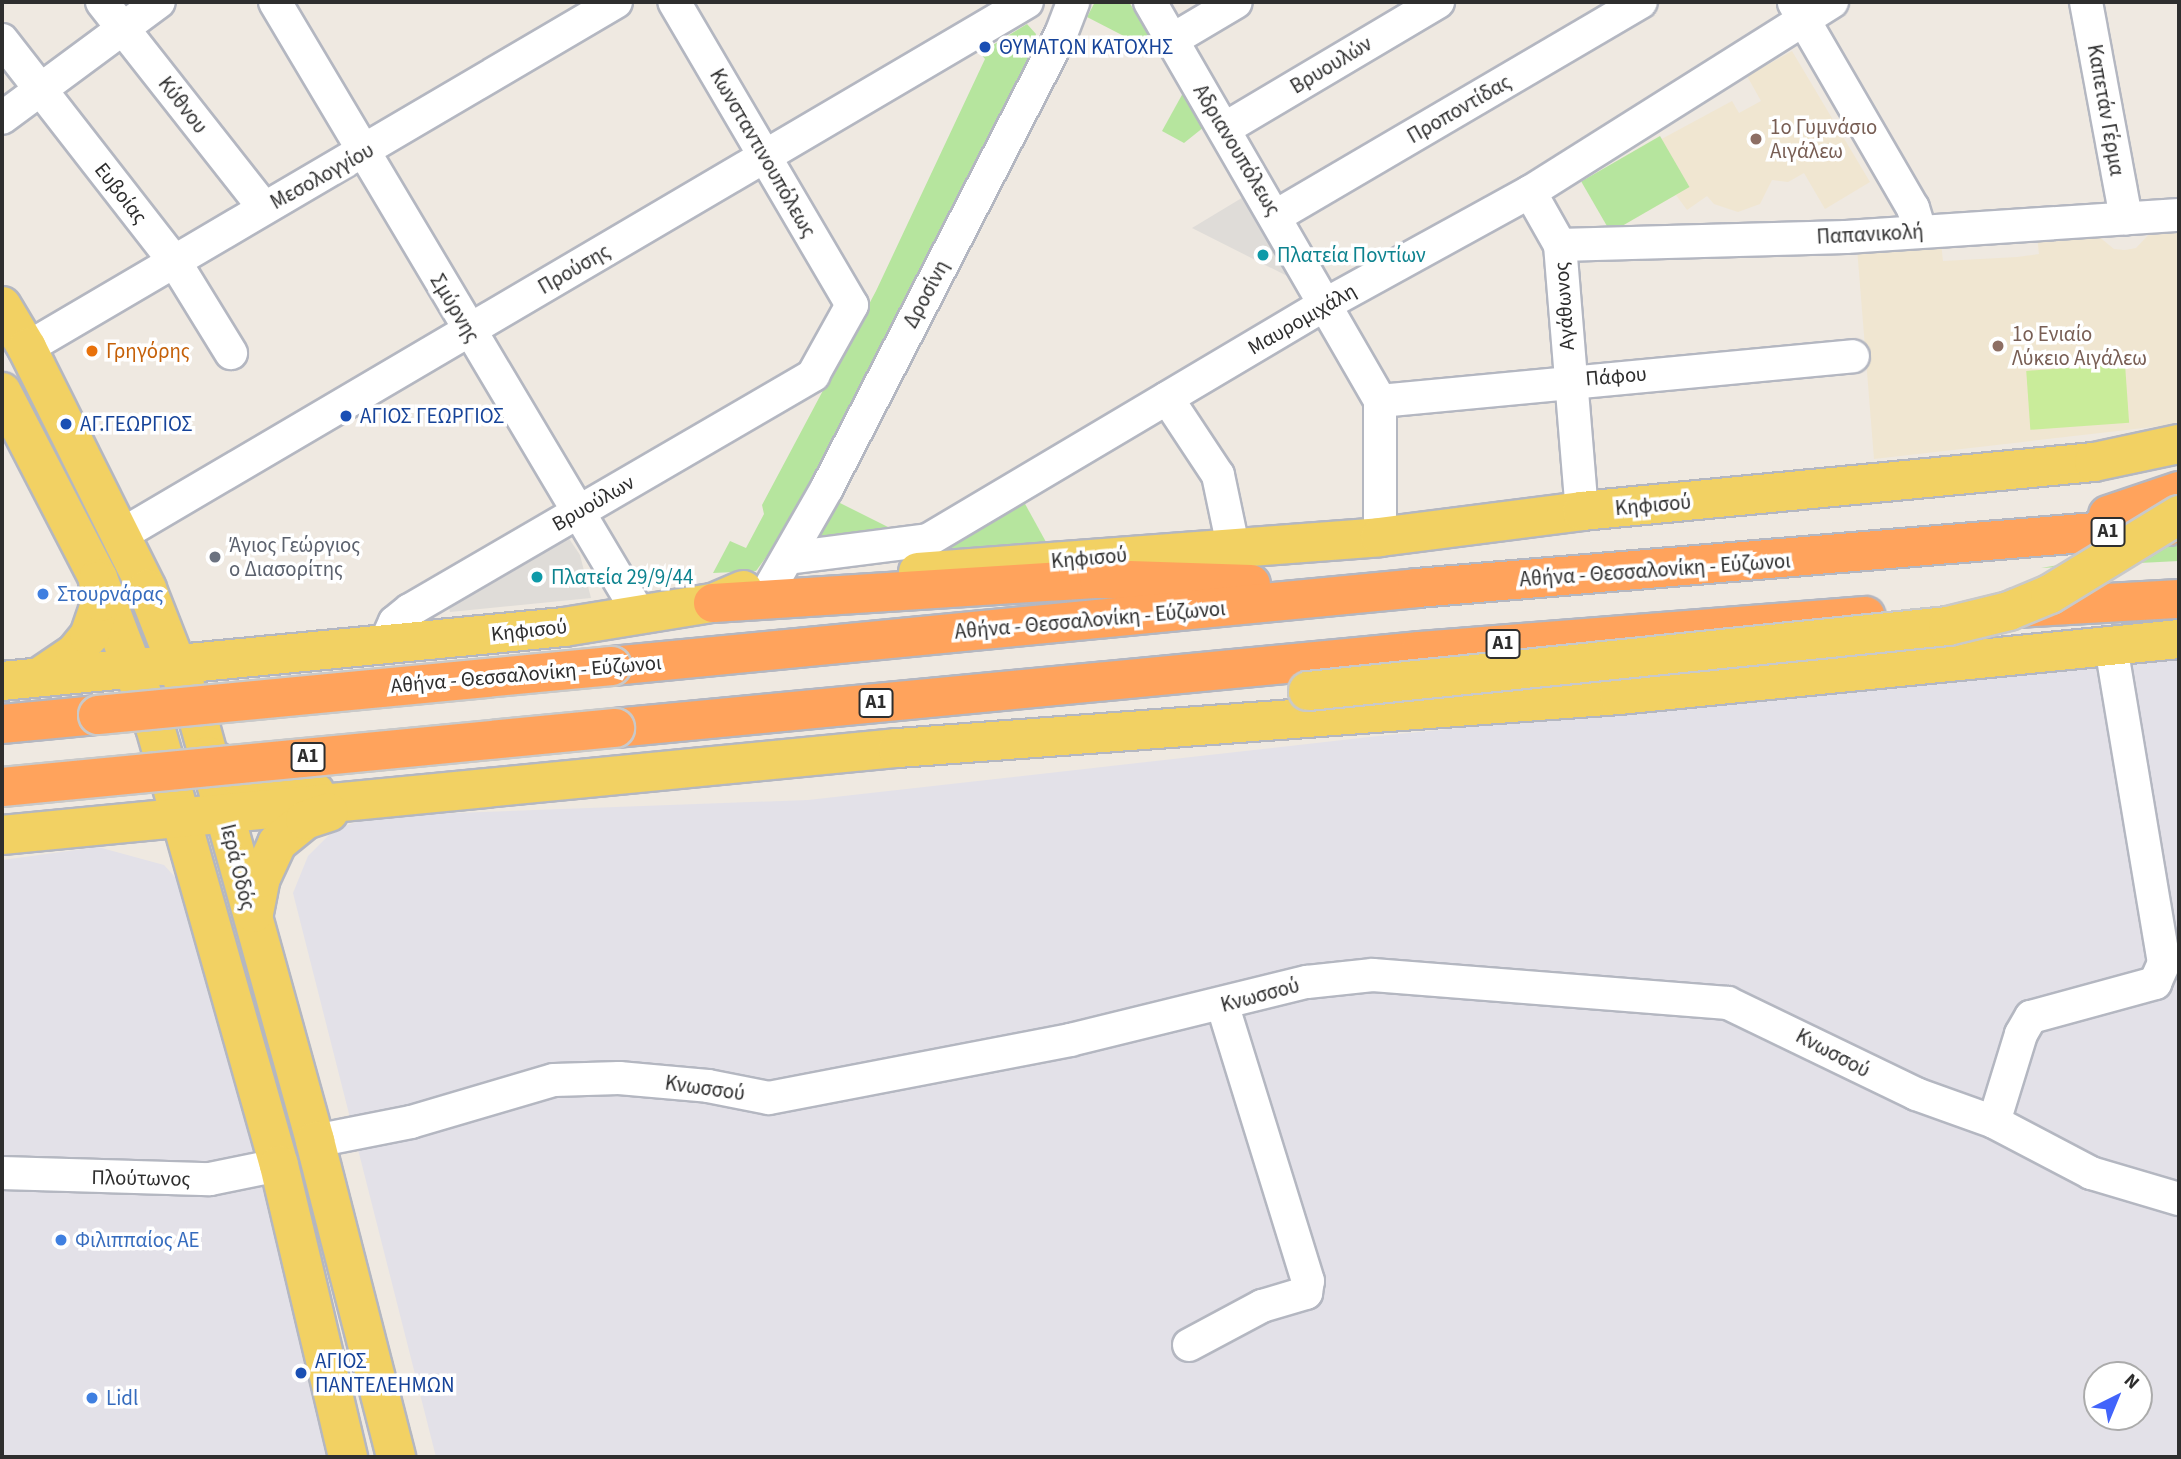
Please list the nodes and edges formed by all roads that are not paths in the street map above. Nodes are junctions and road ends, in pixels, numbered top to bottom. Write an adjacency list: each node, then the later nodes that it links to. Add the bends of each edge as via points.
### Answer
1 (102, 2): 15 (street, Κύθνου)
2 (159, 2): 15 (street)
3 (275, 2): 21 (street, Σμύρνης)
4 (616, 2): 21 (street, Μεσολογγίου)
5 (674, 2): 22 (street, Κωνσταντινουπόλεως)
6 (1027, 2): 22 (street, Προύσης)
7 (1073, 2): 52 (street, Δροσίνη, via 1061,34)
8 (1150, 2): 17 (street, Αδριανουπόλεως)
9 (1236, 2): 17 (street)
10 (1438, 2): 20 (street, Βρυουλών)
11 (1641, 2): 26 (street, Προποντίδας)
12 (1832, 2): 14 (street, Μαυρομιχάλη)
13 (2086, 2): 27 (street, Καπετάν Γέρμα)
14 (1799, 11): 23 (street, Μαυρομιχάλη); 28 (street, via 1913,208)
15 (124, 29): 18 (street); 24 (street, Κύθνου)
16 (2, 40): 18 (street, Ευβοίας)
17 (1172, 40): 20 (street, Αδριανουπόλεως)
18 (39, 90): 19 (street); 30 (street, Ευβοίας)
19 (2, 118)
20 (1224, 129): 26 (street, Αδριανουπόλεως)
21 (363, 153): 24 (street, Μεσολογγίου); 33 (street, Σμύρνης)
22 (764, 158): 33 (street, Προύσης); 37 (street, Κωνσταντινουπόλεως, via 852,304)
23 (1530, 192): 29 (street, Αγάθωνος); 31 (street, Μαυρομιχάλη)
24 (264, 208): 30 (street, Μεσολογγίου)
25 (2179, 215): 27 (street, Παπανικολή)
26 (1276, 216): 31 (street, Αδριανουπόλεως)
27 (2126, 218): 28 (street, Παπανικολή)
28 (1920, 231): 29 (street, Παπανικολή)
29 (1560, 245): 38 (street, Αγάθωνος)
30 (176, 262): 34 (street, Μεσολογγίου); 35 (street, Ευβοίας)
31 (1326, 304): 40 (street, Μαυρομιχάλη); 41 (street, Αδριανουπόλεως)
32 (2, 306): 34 (main road, Ιερά Οδός)
33 (468, 331): 45 (street, Σμύρνης); 48 (street, Προύσης)
34 (27, 348): 48 (main road, Ιερά Οδός)
35 (231, 353)
36 (1853, 356): 38 (street, Πάφου)
37 (813, 375): 45 (street, Βρυούλων)
38 (1570, 380): 41 (street, Πάφου); 44 (street, Αγάθωνος)
39 (2, 392): 53 (main road, Ιερά Οδός)
40 (1167, 398): 51 (street, via 1218,475); 52 (street, Μαυρομιχάλη, via 928,540)
41 (1380, 401): 49 (street, Αδριανουπόλεως)
42 (2179, 444): 44 (main road, Κηφισού, via 2094,462)
43 (2179, 491): 50 (highway)
44 (1582, 511): 49 (main road, Κηφισού)
45 (577, 512): 60 (street, Σμύρνης); 62 (street, Βρυούλων, via 410,610 396,622)
46 (2179, 515): 71 (main road, bridge, via 2050,594 2009,611 1948,626)
47 (2179, 525): 50 (highway, Αθήνα - Θεσσαλονίκη - Εύζωνοι / Α1)
48 (121, 535): 55 (main road, Ιερά Οδός)
49 (1380, 537): 51 (main road, Κηφισού)
50 (2036, 537): 54 (highway, Αθήνα - Θεσσαλονίκη - Εύζωνοι / Α1)
51 (1233, 546): 52 (main road, Κηφισού)
52 (780, 571): 58 (main road, Κηφισού)
53 (98, 578): 67 (main road, Ιερά Οδός); 68 (main road, via 101,602 89,636 75,653)
54 (1417, 588): 58 (highway, via 1099,579); 72 (highway, Αθήνα - Θεσσαλονίκη - Εύζωνοι / Α1, bridge)
55 (147, 589): 65 (main road, via 184,629 215,644); 66 (main road, Ιερά Οδός)
56 (2179, 599): 57 (highway, Α1)
57 (2112, 602): 59 (highway); 69 (highway, Α1, via 1868,616)
58 (713, 603): 60 (main road, Κηφισού)
59 (2179, 606)
60 (638, 612): 62 (main road, Κηφισού, via 564,627)
61 (2179, 639): 63 (main road)
62 (385, 644): 64 (main road, Κηφισού)
63 (2111, 645): 74 (main road, via 1619,695); 85 (street, via 2164,963 2155,983 2031,1017 2021,1034)
64 (342, 648): 65 (main road, Κηφισού); 75 (main road, via 248,697)
65 (269, 655): 66 (main road, Κηφισού)
66 (175, 662): 67 (main road, Κηφισού); 73 (main road, via 171,696); 75 (main road, Ιερά Οδός)
67 (133, 668): 68 (main road, Κηφισού); 73 (main road, Ιερά Οδός)
68 (41, 676): 70 (main road, Κηφισού)
69 (1138, 678): 71 (highway); 76 (highway, Α1, bridge)
70 (2, 681): 73 (main road, via 91,692)
71 (1308, 691): 74 (main road)
72 (2, 724)
73 (155, 727): 75 (main road); 79 (main road, Ιερά Οδός); 81 (main road, via 110,781)
74 (898, 748): 77 (main road)
75 (206, 754): 77 (main road, via 239,776 276,790); 78 (main road, Ιερά Οδός); 79 (main road)
76 (2, 787)
77 (376, 800): 78 (main road); 83 (main road, via 305,820 278,842 261,878)
78 (225, 815): 79 (main road); 83 (main road, Ιερά Οδός)
79 (178, 820): 80 (main road); 82 (main road, Ιερά Οδός)
80 (98, 828): 81 (main road); 82 (main road, via 164,851 186,875)
81 (18, 834)
82 (203, 908): 87 (main road, Ιερά Οδός)
83 (252, 926): 86 (main road, Ιερά Οδός)
84 (1223, 1006): 85 (street, Κνωσσού, via 1307,982 1373,975 1728,1003 1916,1094); 86 (street, Κνωσσού, via 769,1097 619,1078 554,1080 411,1122); 90 (street, via 1308,1281 1307,1293 1262,1306)
85 (1994, 1122): 89 (street, Κνωσσού, via 2091,1173)
86 (315, 1141): 92 (main road, Ιερά Οδός)
87 (279, 1165): 88 (street, Πλούτωνος, via 210,1179); 91 (main road, Ιερά Οδός)
88 (2, 1173)
89 (2179, 1199)
90 (1189, 1345)
91 (348, 1457)
92 (396, 1457)

